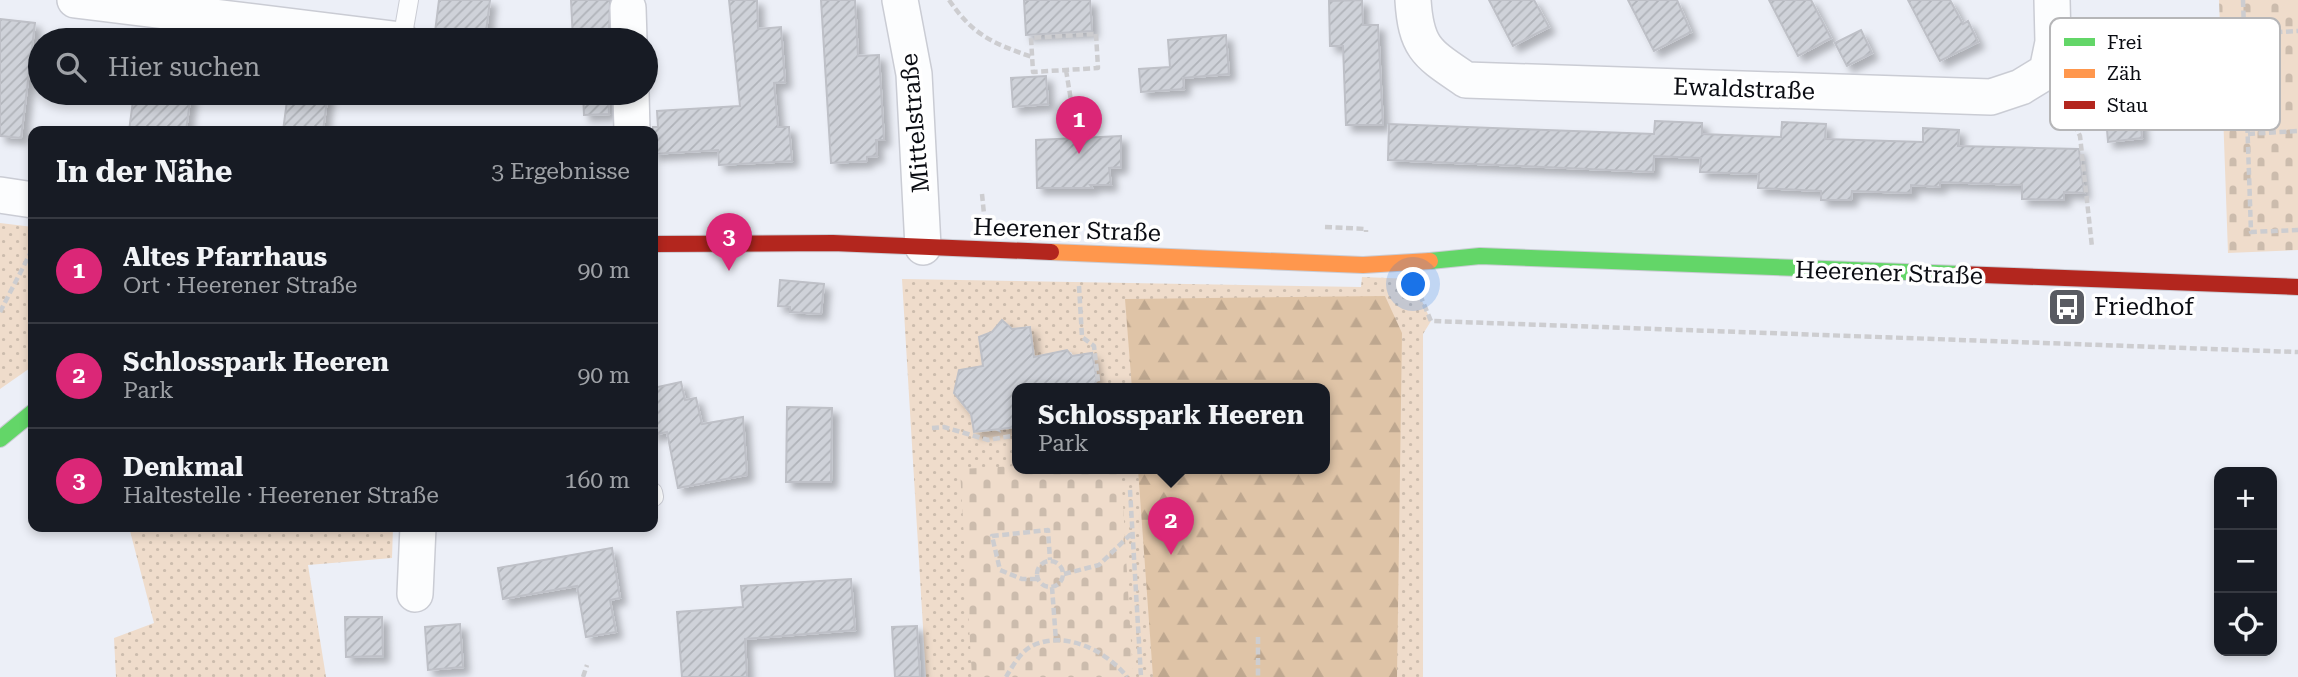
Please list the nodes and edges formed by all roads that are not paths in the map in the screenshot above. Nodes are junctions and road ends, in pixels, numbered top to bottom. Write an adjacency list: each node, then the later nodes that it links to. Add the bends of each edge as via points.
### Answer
1 (75, 0): 7 (street)
2 (409, 0): 8 (lane)
3 (900, 0): 14 (street, Mittelstraße, via 914,74)
4 (1413, 0): 9 (street, Ewaldstraße, via 1415,26 1428,55 1466,80 1991,97 2021,87 2047,71)
5 (2052, 0): 6 (street, Ewaldstraße)
6 (2052, 18)
7 (304, 28)
8 (404, 28)
9 (2050, 56)
10 (631, 105): 11 (street)
11 (632, 126)
12 (0, 195): 13 (street)
13 (28, 199)
14 (923, 230): 15 (main road, Heerener Straße, via 820,243); 17 (main road, Heerener Straße, via 1077,254 1363,264)
15 (658, 244)
16 (1417, 245): 17 (main road, Heerener Straße)
17 (1480, 257): 18 (main road, Heerener Straße)
18 (2298, 287)
19 (28, 416): 20 (main road)
20 (0, 439)
21 (418, 532): 22 (street)
22 (415, 594)

